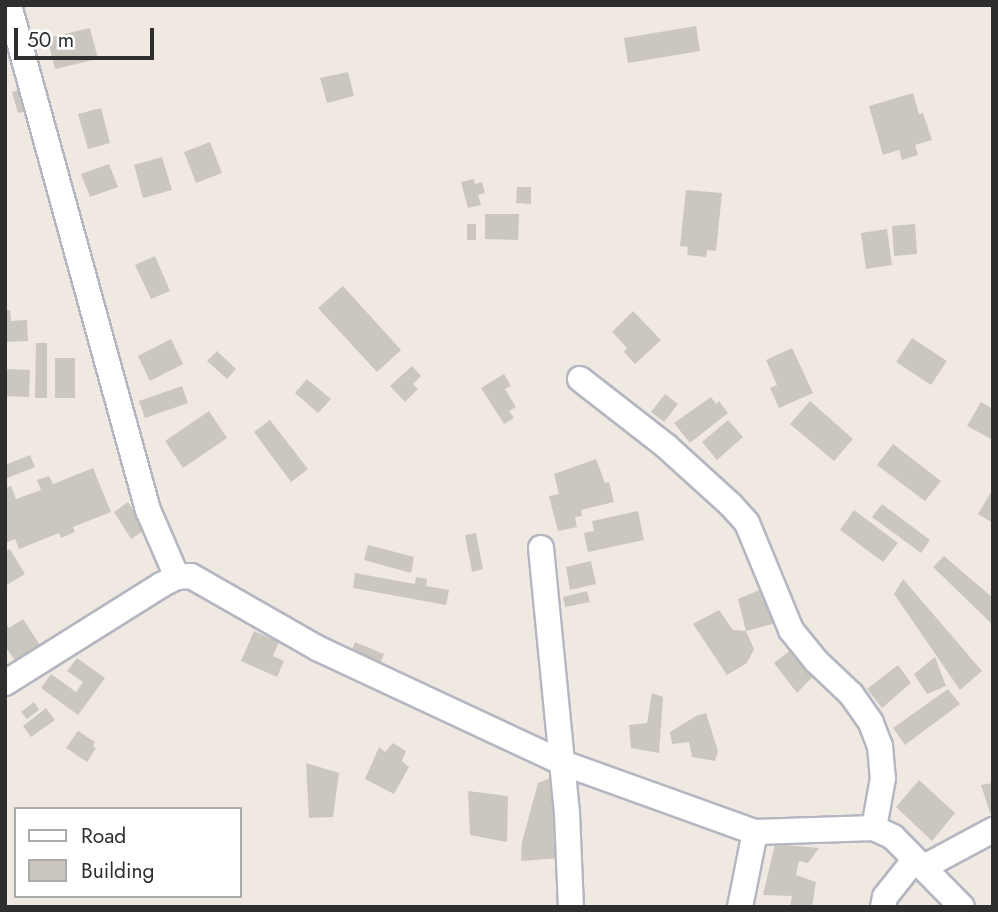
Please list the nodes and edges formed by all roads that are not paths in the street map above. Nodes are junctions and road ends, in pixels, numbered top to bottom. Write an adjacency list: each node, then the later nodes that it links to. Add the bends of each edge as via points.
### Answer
1 (9, 5): 4 (street, via 148,510)
2 (580, 379): 7 (street, via 666,446 747,523 791,630 851,694 871,723 880,746 883,778)
3 (541, 548): 6 (street)
4 (177, 577): 5 (street); 6 (street, via 191,576 209,584 319,649)
5 (5, 683)
6 (563, 763): 9 (street); 11 (street)
7 (874, 828): 9 (street); 10 (street, via 893,837)
8 (993, 830): 10 (street)
9 (755, 832): 12 (street)
10 (920, 863): 13 (street, via 885,897); 14 (street)
11 (571, 907)
12 (740, 907)
13 (884, 907)
14 (962, 907)

